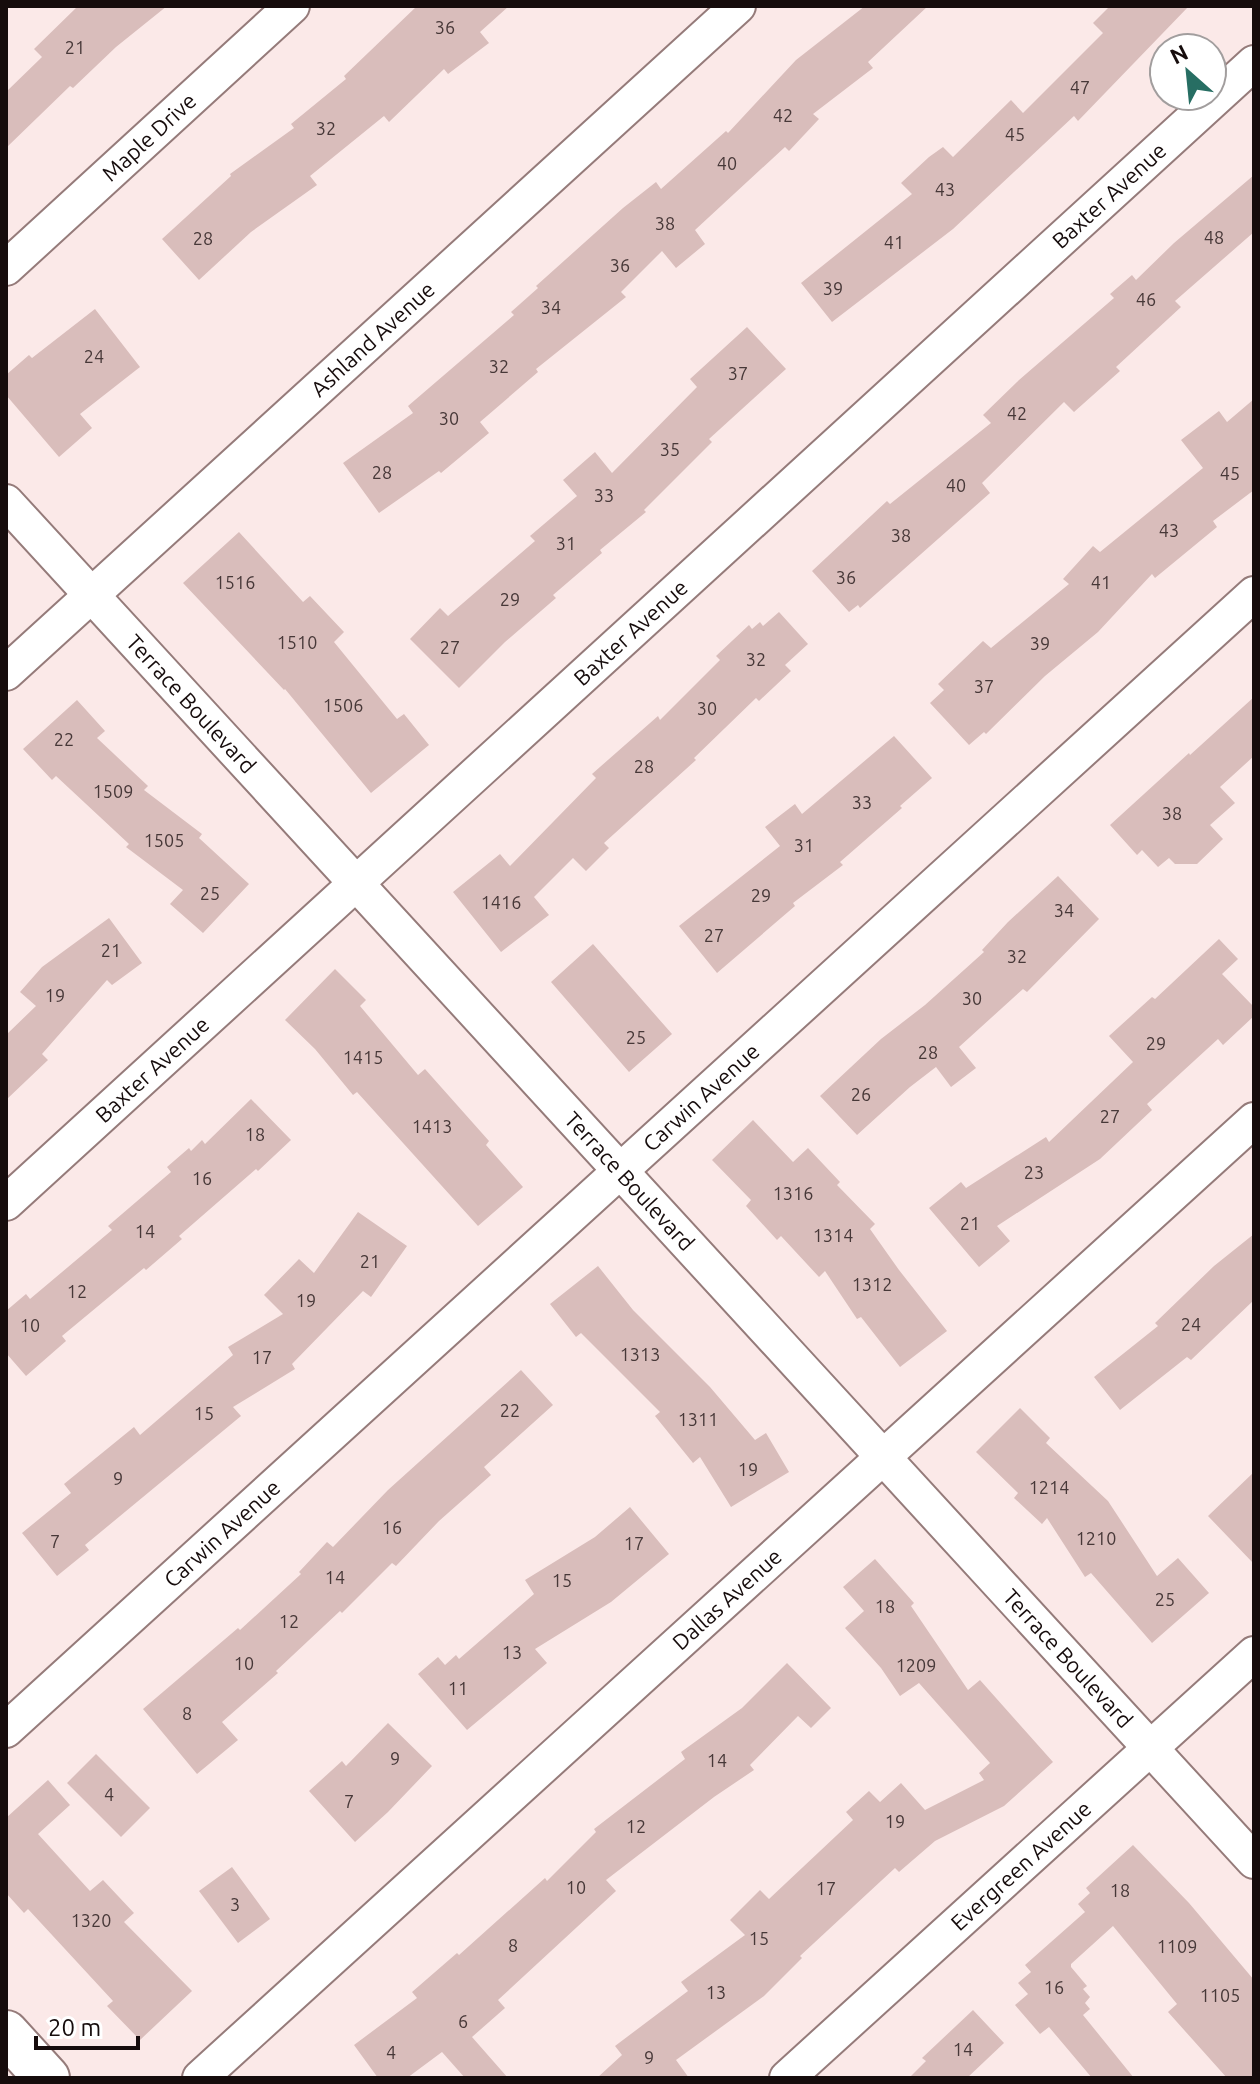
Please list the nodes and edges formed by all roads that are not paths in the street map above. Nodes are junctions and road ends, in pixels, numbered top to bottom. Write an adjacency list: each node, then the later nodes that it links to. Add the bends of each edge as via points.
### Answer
1 (292, 6): 4 (street, Maple Drive)
2 (738, 6): 7 (street, Ashland Avenue)
3 (1254, 63): 9 (street, Baxter Avenue)
4 (6, 268)
5 (6, 502): 7 (street, Terrace Boulevard)
6 (1254, 594): 11 (street, Carwin Avenue)
7 (91, 596): 8 (street, Ashland Avenue); 9 (street, Terrace Boulevard)
8 (6, 673)
9 (356, 884): 11 (street, Terrace Boulevard); 12 (street, Baxter Avenue)
10 (1254, 1120): 13 (street, Dallas Avenue)
11 (621, 1173): 13 (street, Terrace Boulevard); 15 (street, Carwin Avenue)
12 (6, 1203)
13 (882, 1458): 16 (street, Terrace Boulevard); 20 (street, Dallas Avenue)
14 (1254, 1654): 16 (street, Evergreen Avenue)
15 (6, 1730)
16 (1151, 1748): 17 (street, Terrace Boulevard); 21 (street, Evergreen Avenue)
17 (1254, 1861)
18 (6, 2033): 19 (main road)
19 (47, 2078)
20 (200, 2078)
21 (787, 2078)

